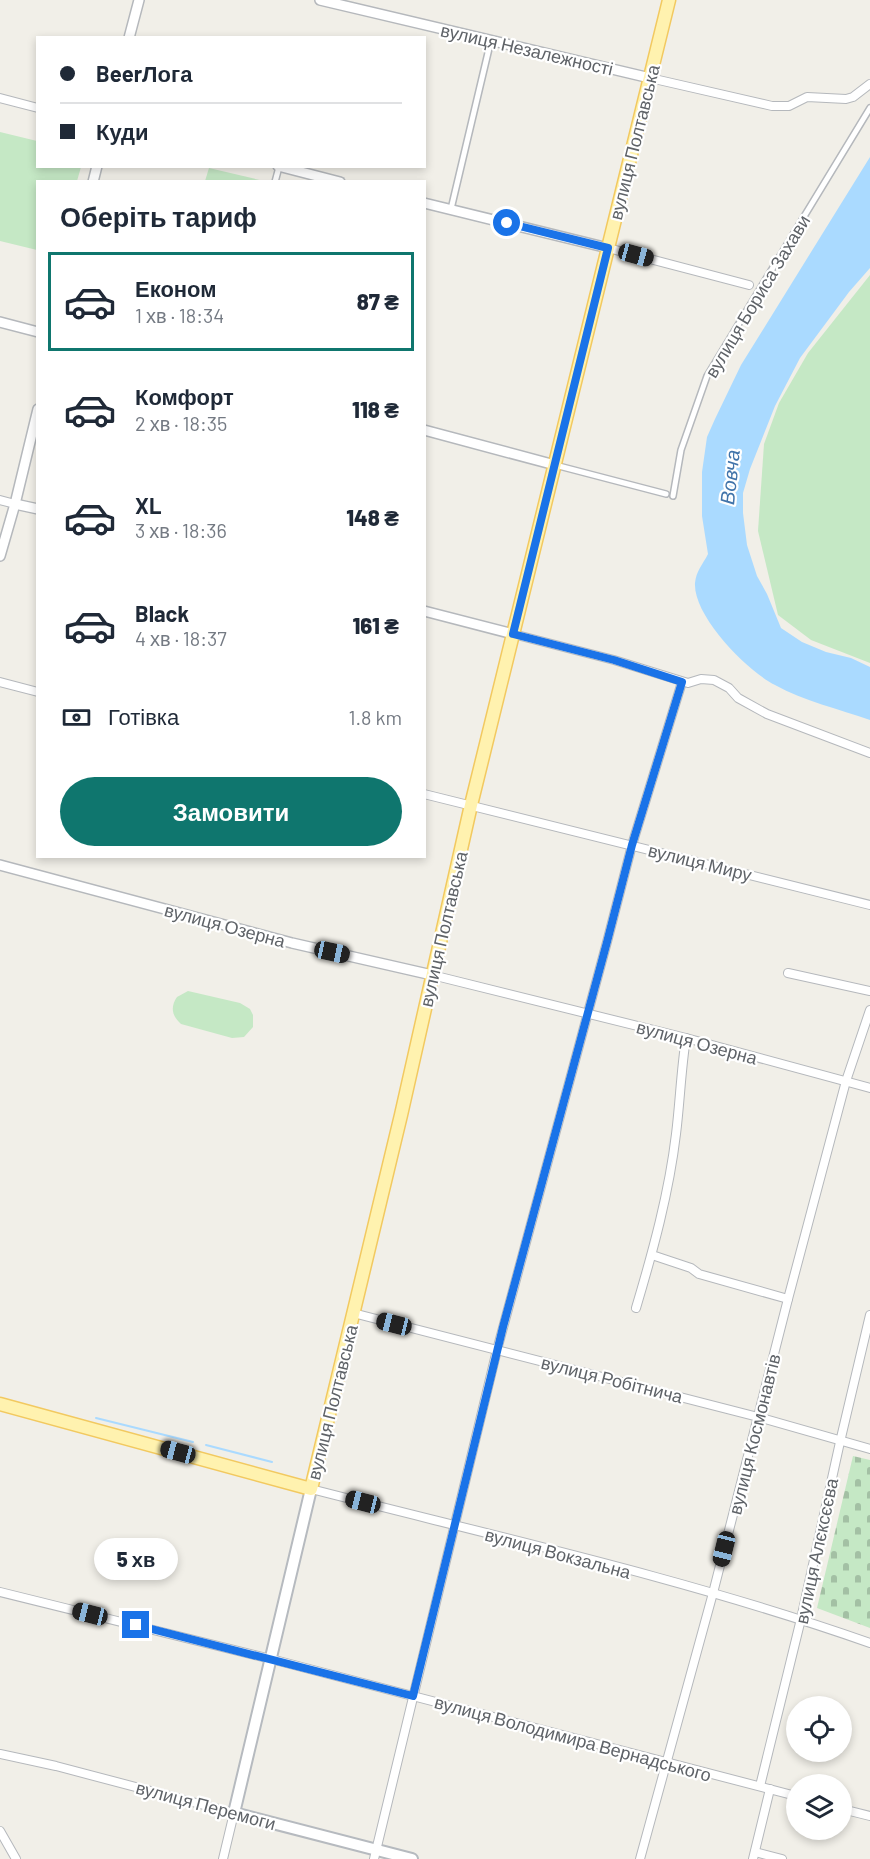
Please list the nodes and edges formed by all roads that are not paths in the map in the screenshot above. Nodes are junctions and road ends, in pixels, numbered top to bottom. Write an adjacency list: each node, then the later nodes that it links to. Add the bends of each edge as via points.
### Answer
1 (139, 0): 4 (street)
2 (320, 0): 5 (street, вулиця Незалежності)
3 (669, 0): 6 (main road, вулиця Полтавська)
4 (130, 36)
5 (491, 40): 6 (street, вулиця Незалежності); 14 (street)
6 (650, 78): 7 (street, вулиця Незалежності, via 772,106 789,106 807,97 846,99); 15 (main road, вулиця Полтавська)
7 (870, 84)
8 (0, 98): 9 (street)
9 (36, 107)
10 (870, 108): 21 (street, вулиця Бориса Захави, via 707,376 669,495)
11 (283, 168): 12 (street)
12 (332, 180)
13 (426, 203): 14 (street)
14 (451, 209): 15 (street)
15 (608, 248): 16 (street); 21 (main road, вулиця Полтавська)
16 (748, 285)
17 (0, 322): 18 (street)
18 (36, 331)
19 (36, 417): 23 (street)
20 (426, 431): 21 (street)
21 (555, 465): 27 (main road, вулиця Полтавська)
22 (0, 500): 23 (street)
23 (15, 504): 24 (street); 25 (street)
24 (36, 509)
25 (0, 556)
26 (426, 612): 27 (street)
27 (513, 634): 29 (street); 33 (main road, вулиця Полтавська)
28 (0, 682): 30 (street)
29 (682, 682): 31 (street, via 714,681 767,714); 34 (street)
30 (36, 691)
31 (870, 753)
32 (426, 794): 33 (street, вулиця Миру)
33 (471, 805): 34 (street, вулиця Миру); 38 (main road, вулиця Полтавська)
34 (632, 845): 36 (street, вулиця Миру); 41 (street)
35 (0, 865): 38 (street, вулиця Озерна, via 292,943)
36 (870, 905)
37 (788, 973): 39 (street)
38 (432, 975): 41 (street, вулиця Озерна); 48 (main road, вулиця Полтавська)
39 (870, 991)
40 (870, 1010): 43 (street, вулиця Космонавтів)
41 (586, 1014): 42 (street, вулиця Озерна); 51 (street)
42 (686, 1038): 43 (street, вулиця Озерна); 45 (street, via 672,1164)
43 (846, 1081): 44 (street, вулиця Озерна); 46 (street, вулиця Космонавтів)
44 (870, 1088)
45 (652, 1255): 46 (street, via 699,1274); 47 (street)
46 (788, 1299): 53 (street, вулиця Космонавтів)
47 (636, 1308)
48 (353, 1313): 51 (street, вулиця Робітнича); 56 (main road, вулиця Полтавська)
49 (870, 1315): 50 (street, вулиця Алєксєєва)
50 (867, 1339): 54 (street, вулиця Алєксєєва)
51 (497, 1350): 53 (street, вулиця Робітнича); 57 (street)
52 (0, 1404): 56 (main road, вулиця Вокзальна)
53 (758, 1417): 54 (street, вулиця Робітнича); 59 (street, вулиця Космонавтів)
54 (840, 1442): 55 (street, вулиця Робітнича); 60 (street, вулиця Алєксєєва)
55 (870, 1449)
56 (311, 1489): 57 (street, вулиця Вокзальна); 62 (main road, вулиця Полтавська)
57 (455, 1526): 59 (street, вулиця Вокзальна); 63 (street)
58 (0, 1592): 62 (street, вулиця Володимира Вернадського)
59 (713, 1593): 60 (street, вулиця Вокзальна); 65 (street, вулиця Космонавтів)
60 (801, 1619): 61 (street, вулиця Вокзальна); 66 (street, вулиця Алєксєєва)
61 (870, 1643)
62 (272, 1659): 63 (street, вулиця Володимира Вернадського); 70 (main road, вулиця Полтавська)
63 (413, 1696): 65 (street, вулиця Володимира Вернадського); 73 (street)
64 (0, 1755): 70 (street, вулиця Перемоги)
65 (667, 1763): 66 (street, вулиця Володимира Вернадського); 78 (street, вулиця Космонавтів)
66 (760, 1786): 67 (street, вулиця Володимира Вернадського)
67 (770, 1789): 68 (street, вулиця Володимира Вернадського); 74 (street)
68 (786, 1794)
69 (852, 1812): 71 (street)
70 (234, 1813): 73 (main road, вулиця Перемоги); 76 (street, вулиця Полтавська)
71 (870, 1816)
72 (0, 1831): 75 (street)
73 (375, 1854): 77 (main road, вулиця Перемоги)
74 (754, 1855): 79 (street)
75 (16, 1859)
76 (223, 1859)
77 (412, 1859)
78 (640, 1859)
79 (782, 1859)

